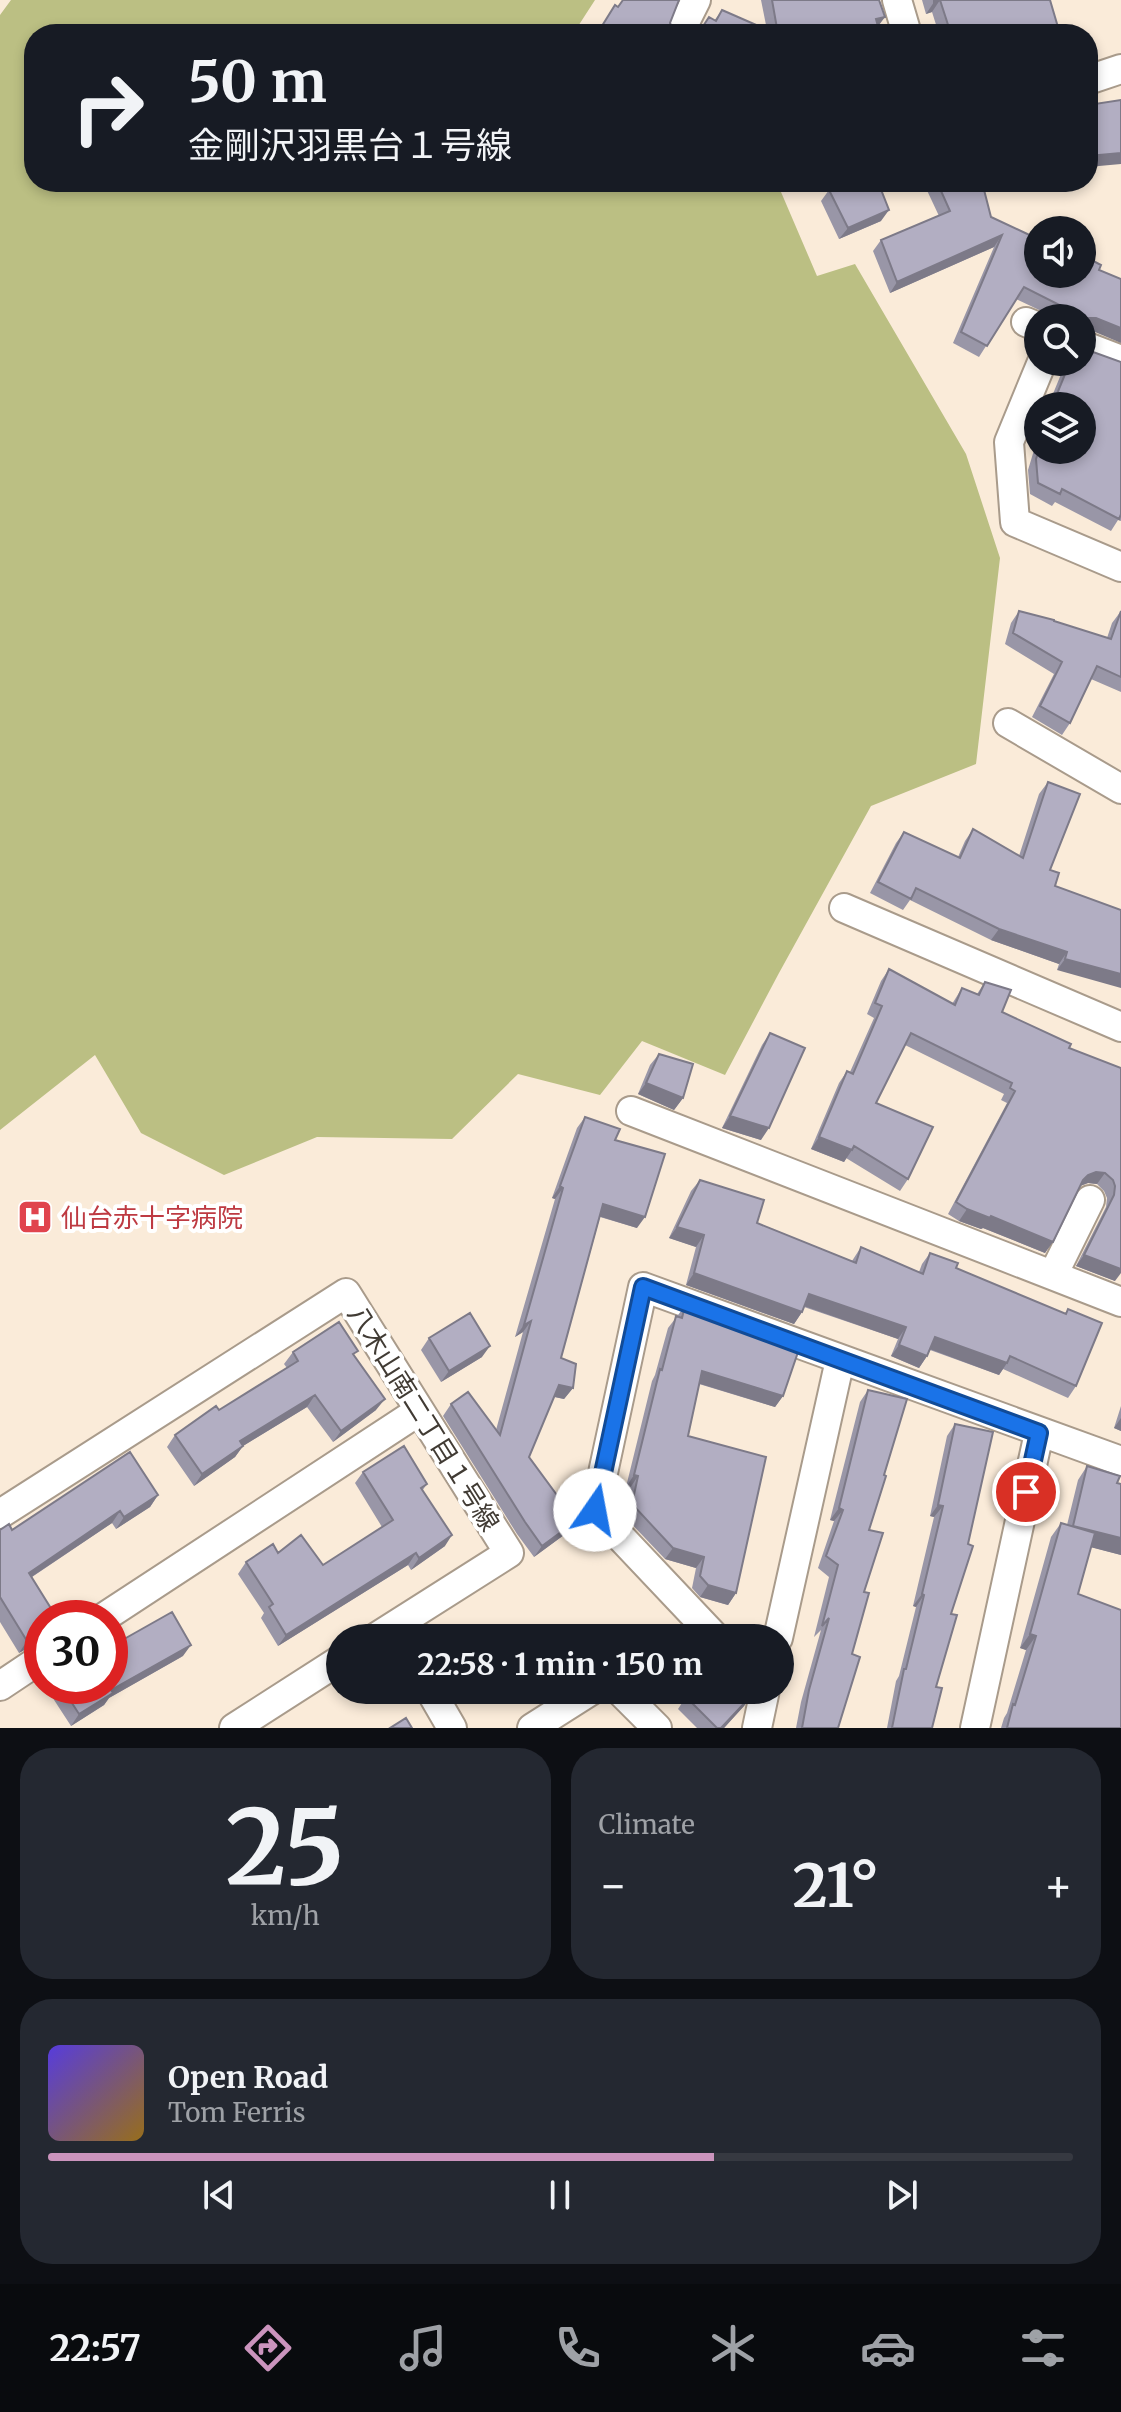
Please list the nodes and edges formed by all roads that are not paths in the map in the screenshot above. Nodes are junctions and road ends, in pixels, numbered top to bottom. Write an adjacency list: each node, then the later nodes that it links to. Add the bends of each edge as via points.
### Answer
1 (696, 0): 3 (street)
2 (897, 0): 4 (street)
3 (684, 24)
4 (904, 24)
5 (1121, 69): 6 (street)
6 (1098, 77)
7 (1096, 350): 8 (street)
8 (1121, 360)
9 (1036, 376): 10 (street, via 1009,442 1015,522)
10 (1121, 567)
11 (1008, 723): 12 (street)
12 (1121, 789)
13 (844, 908): 14 (street)
14 (1121, 1027)
15 (631, 1111): 17 (street)
16 (1090, 1200): 17 (street)
17 (1053, 1275): 18 (street)
18 (1121, 1302)
19 (840, 1360): 21 (street); 26 (street, via 643,1287 595,1510); 27 (street)
20 (419, 1411): 23 (street, 八木山南二丁目１号線, via 346,1293); 24 (street); 25 (street, 八木山南二丁目１号線, via 509,1553)
21 (1039, 1433): 22 (street); 41 (street)
22 (1121, 1461)
23 (0, 1514)
24 (128, 1602)
25 (405, 1624)
26 (703, 1624)
27 (781, 1624)
28 (24, 1670): 30 (street)
29 (326, 1671): 35 (street)
30 (0, 1686)
31 (438, 1704): 37 (street)
32 (570, 1704): 38 (street)
33 (633, 1704): 39 (street)
34 (763, 1704): 40 (street)
35 (262, 1720): 36 (street)
36 (234, 1728)
37 (452, 1728)
38 (532, 1728)
39 (657, 1728)
40 (757, 1728)
41 (975, 1728)

